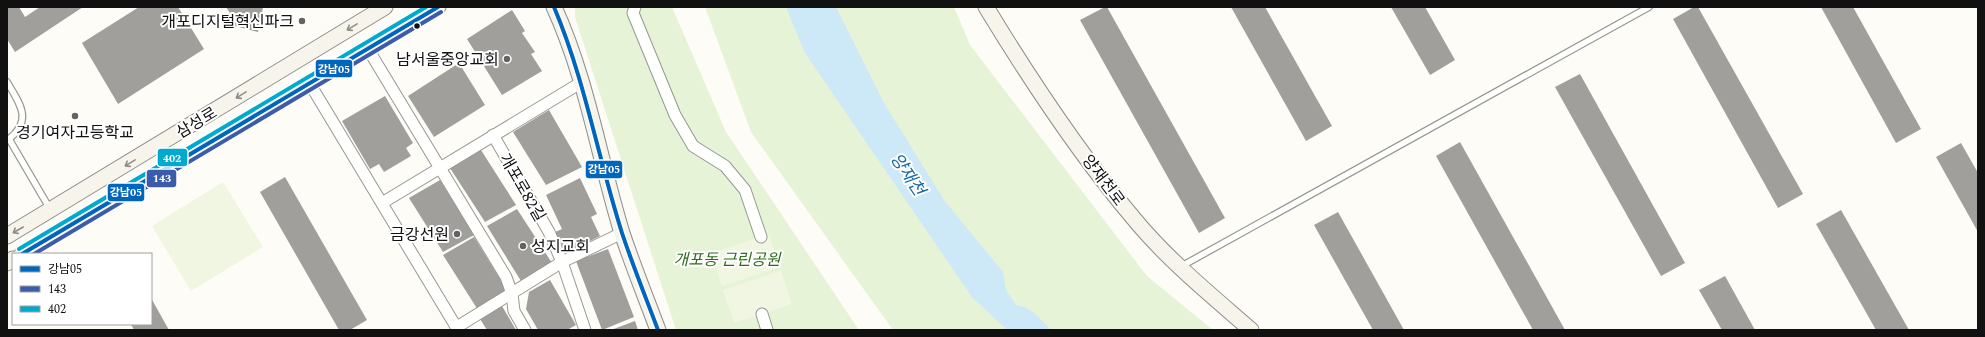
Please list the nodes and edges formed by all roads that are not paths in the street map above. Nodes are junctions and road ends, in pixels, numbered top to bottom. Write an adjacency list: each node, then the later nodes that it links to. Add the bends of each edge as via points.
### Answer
1 (385, 7): 15 (main road, 삼성로, one-way to 15)
2 (438, 7): 7 (main road, 삼성로)
3 (554, 7): 9 (main road)
4 (635, 7): 18 (street, via 633,13 675,115 693,146 725,166 745,190)
5 (986, 7): 21 (main road, 양재천로, via 1043,96 1099,175 1136,221)
6 (1649, 7): 21 (lane)
7 (368, 49): 10 (main road, 삼성로); 13 (street)
8 (7, 82): 12 (lane, via 23,113 22,124)
9 (582, 82): 11 (street, 개포로82길); 16 (main road)
10 (310, 84): 14 (street); 19 (main road, 삼성로)
11 (493, 135): 13 (street, 개포로82길); 20 (street, 개포로82길, via 549,232)
12 (8, 139): 15 (lane)
13 (440, 167): 14 (street, 개포로82길); 22 (street, via 506,278)
14 (382, 203): 24 (street)
15 (51, 211): 17 (main road, 삼성로, one-way to 17)
16 (622, 233): 20 (street); 27 (main road)
17 (7, 236)
18 (760, 237)
19 (24, 253)
20 (562, 262): 22 (street); 26 (street, 개포로82길)
21 (1180, 267): 29 (main road, 양재천로)
22 (512, 294): 24 (street); 25 (street, via 514,311)
23 (762, 314): 28 (street)
24 (458, 329)
25 (525, 330)
26 (585, 330)
27 (658, 330)
28 (767, 330)
29 (1251, 330)

